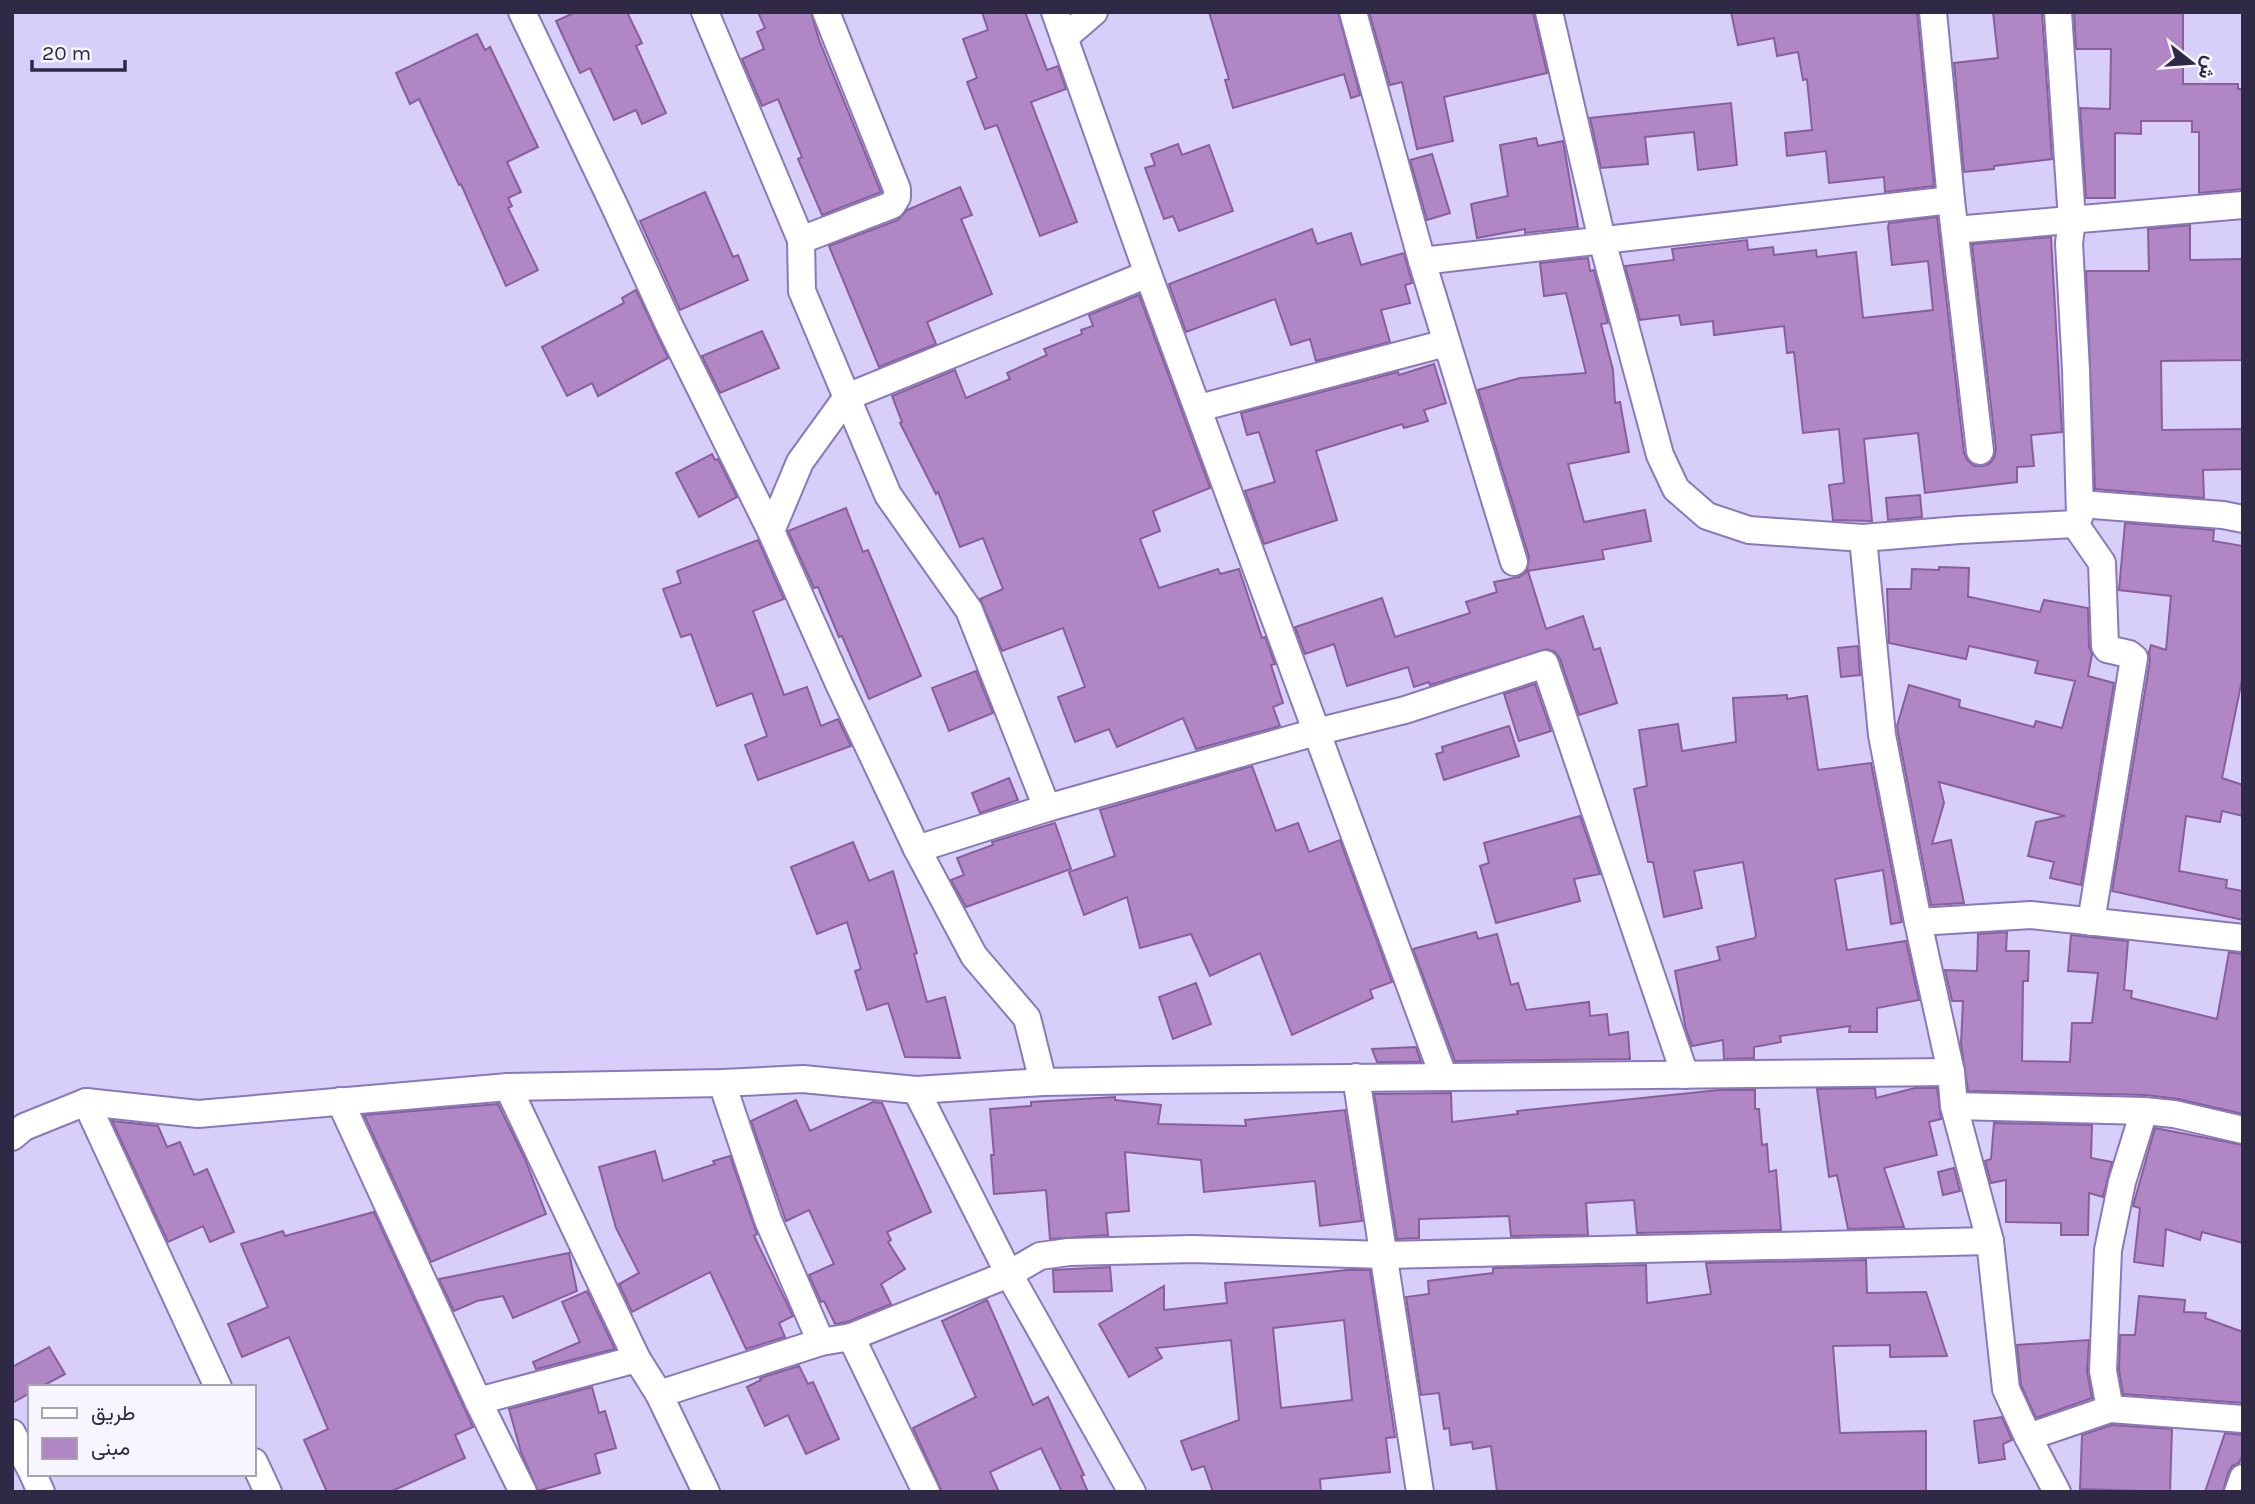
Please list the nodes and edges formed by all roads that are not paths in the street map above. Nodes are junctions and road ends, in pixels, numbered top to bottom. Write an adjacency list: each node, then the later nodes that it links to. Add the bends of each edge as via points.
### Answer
1 (522, 12): 25 (street)
2 (705, 12): 15 (street)
3 (826, 12): 15 (street, via 897,197 892,205)
4 (1055, 12): 10 (street)
5 (1094, 12): 10 (street)
6 (1353, 12): 17 (street)
7 (1549, 12): 16 (street)
8 (1933, 12): 11 (street)
9 (2057, 12): 13 (street)
10 (1064, 38): 18 (street)
11 (1951, 200): 14 (street); 16 (street)
12 (2243, 205): 13 (street)
13 (2072, 220): 14 (street); 23 (street)
14 (1955, 230): 22 (street)
15 (801, 240): 20 (street, via 802,291)
16 (1602, 240): 17 (street); 26 (street, via 1660,455 1676,489 1707,516 1749,530)
17 (1422, 261): 19 (street)
18 (1148, 274): 20 (street); 21 (street)
19 (1446, 343): 21 (street); 27 (street)
20 (847, 397): 25 (street, via 800,462); 29 (street, via 888,495 969,610)
21 (1199, 408): 28 (street)
22 (1980, 451)
23 (2078, 514): 24 (street); 26 (street); 32 (street, via 2102,564 2105,646 2134,658)
24 (2243, 519)
25 (771, 531): 30 (street)
26 (1863, 538): 31 (street, via 1882,735)
27 (1514, 562)
28 (1316, 732): 29 (street); 35 (street); 36 (street, via 1405,710 1545,664)
29 (1047, 808): 30 (street)
30 (918, 849): 38 (street, via 974,956 1027,1018)
31 (1918, 922): 32 (street, via 2031,915); 34 (street)
32 (2091, 922): 33 (street)
33 (2243, 938)
34 (1951, 1072): 36 (street); 44 (street)
35 (1443, 1075): 36 (street); 37 (street)
36 (1685, 1075)
37 (1356, 1077): 38 (street); 49 (street)
38 (1043, 1082): 41 (street)
39 (722, 1083): 40 (street); 41 (street, via 803,1079); 52 (street, via 768,1220)
40 (508, 1087): 42 (street); 53 (street)
41 (916, 1090): 50 (street)
42 (340, 1101): 43 (street, via 198,1114); 56 (street)
43 (86, 1102): 47 (street, via 24,1127); 54 (street)
44 (1954, 1105): 45 (street); 48 (street)
45 (2144, 1111): 46 (street); 57 (street, via 2108,1250 2104,1371)
46 (2243, 1130)
47 (12, 1137)
48 (1990, 1241): 49 (street); 60 (street, via 2007,1389)
49 (1385, 1255): 50 (street, via 1193,1249 1069,1252 1040,1256); 71 (street)
50 (1009, 1274): 51 (street); 70 (street)
51 (851, 1337): 52 (street); 69 (street)
52 (821, 1342): 55 (street)
53 (637, 1359): 55 (street); 56 (street)
54 (217, 1385)
55 (659, 1395): 68 (street)
56 (478, 1401): 67 (street)
57 (2110, 1409): 58 (street); 60 (street)
58 (2243, 1419)
59 (12, 1433): 61 (street)
60 (2028, 1437): 72 (street)
61 (28, 1464)
62 (256, 1466): 66 (street)
63 (34, 1476): 65 (street)
64 (2243, 1478): 73 (street)
65 (41, 1492)
66 (268, 1492)
67 (523, 1492)
68 (706, 1492)
69 (926, 1492)
70 (1132, 1492)
71 (1420, 1492)
72 (2057, 1492)
73 (2238, 1492)

